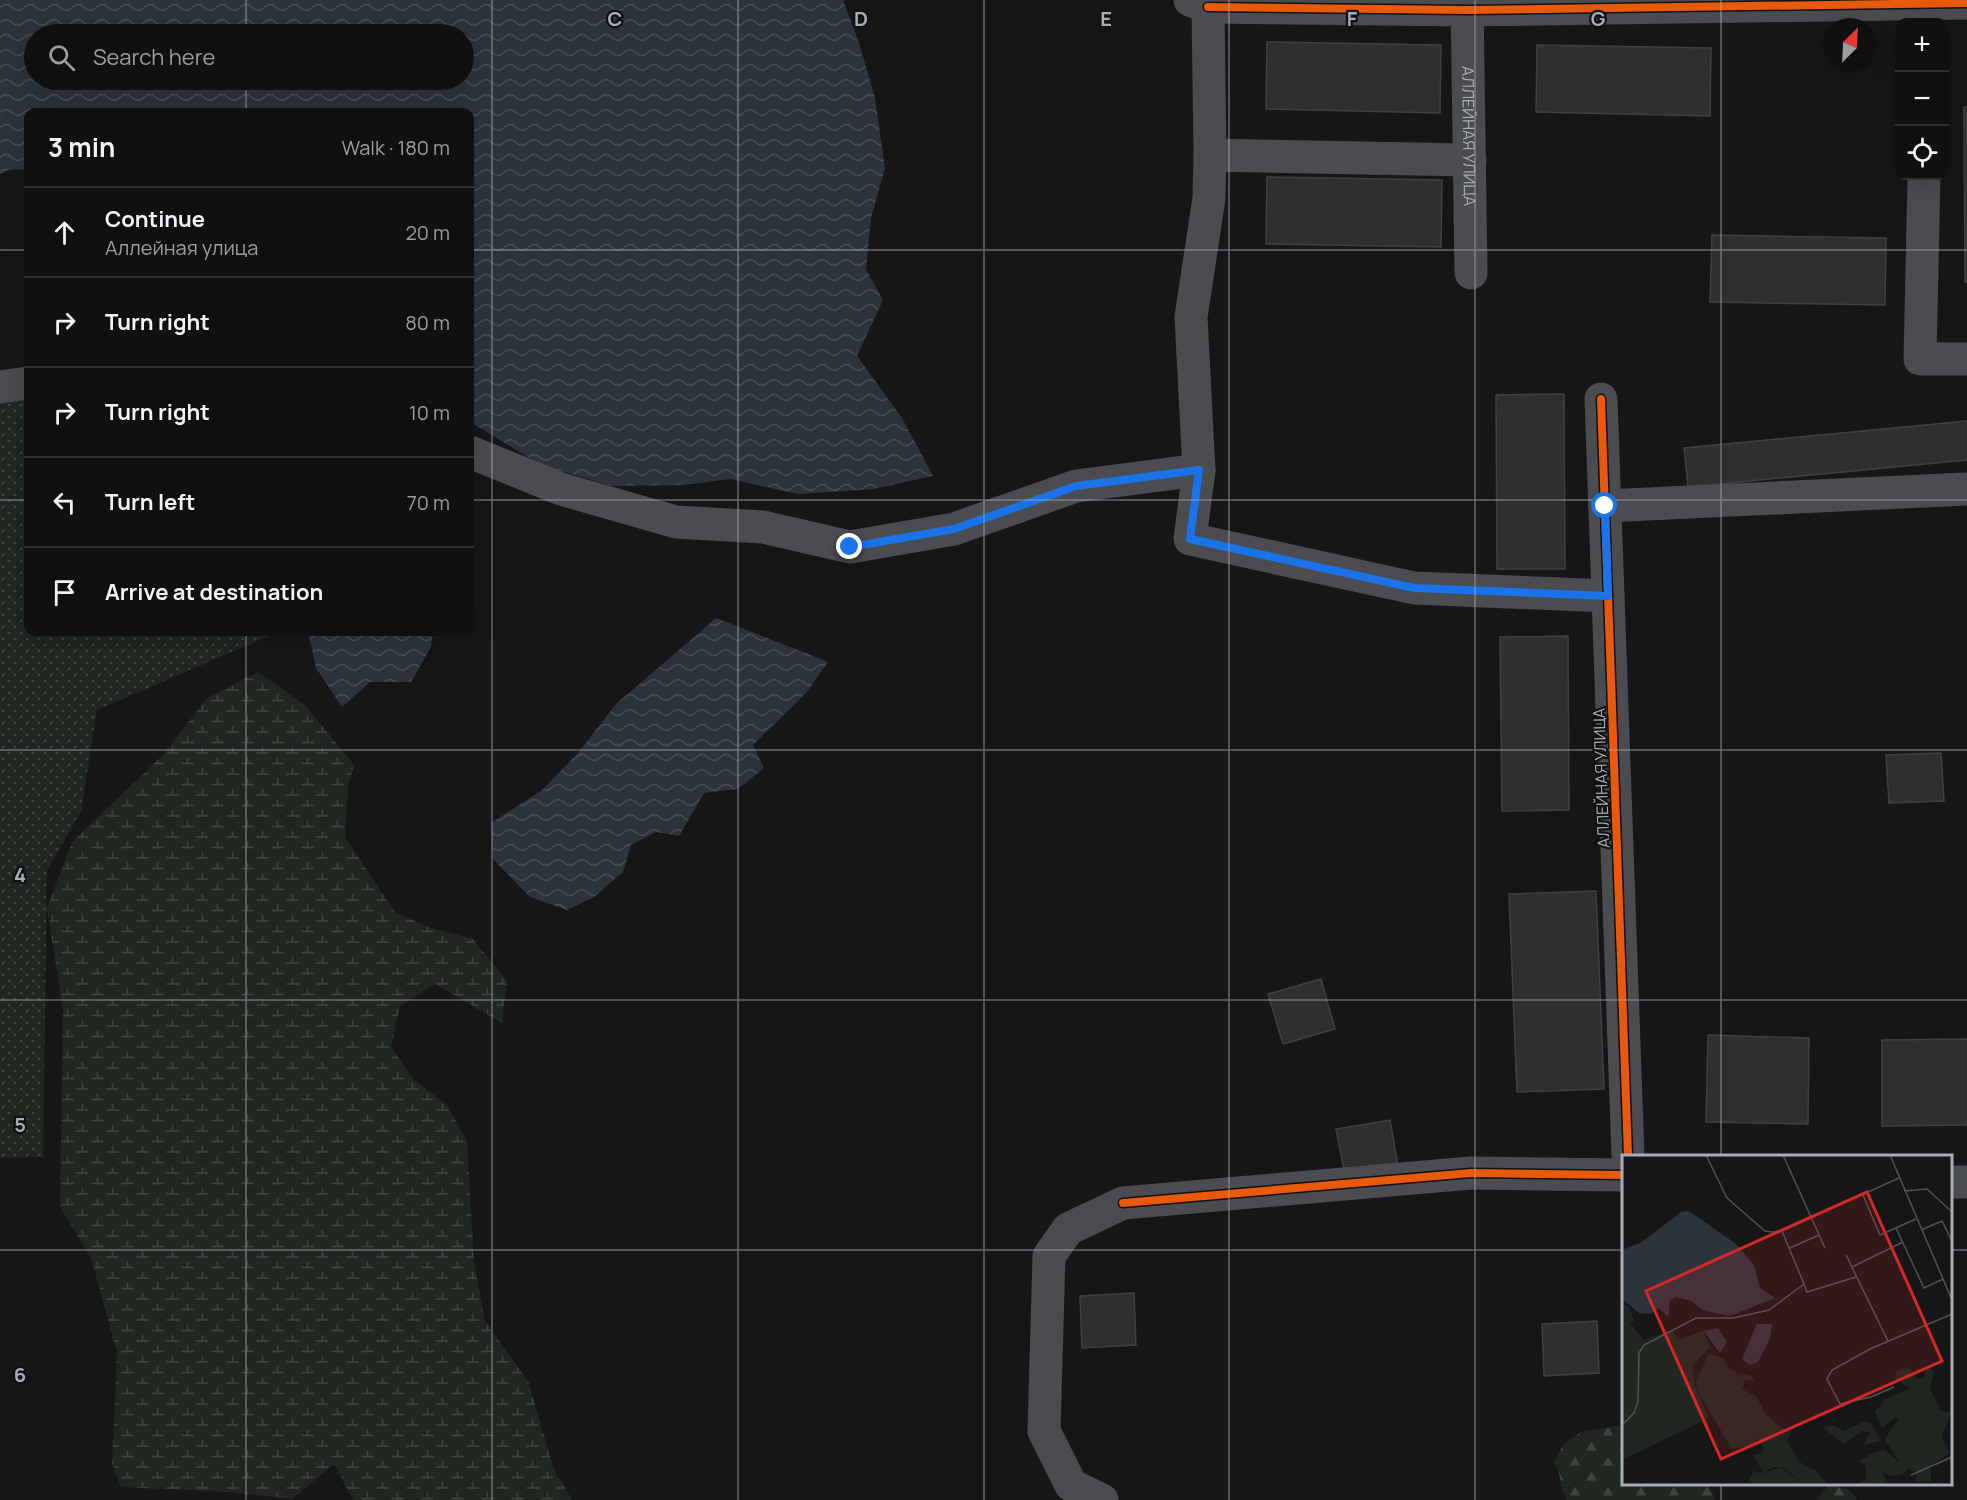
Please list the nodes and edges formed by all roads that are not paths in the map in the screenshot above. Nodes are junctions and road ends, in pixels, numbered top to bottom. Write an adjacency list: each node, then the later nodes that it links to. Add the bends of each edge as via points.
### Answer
1 (1199, 3): 3 (street); 5 (street)
2 (1967, 3): 4 (street)
3 (1467, 5): 4 (street); 6 (street, АЛЛЕЙНАЯ УЛИЦА)
4 (1928, 13)
5 (1210, 155): 6 (street); 14 (street, via 1209,198 1191,318)
6 (1470, 160): 8 (street, АЛЛЕЙНАЯ УЛИЦА)
7 (1924, 180): 9 (street, via 1920,359)
8 (1471, 273)
9 (1967, 359)
10 (24, 384): 11 (street)
11 (0, 387)
12 (1601, 399): 16 (street, АЛЛЕЙНАЯ УЛИЦА)
13 (474, 454): 14 (street, via 561,489 676,522 763,528 850,547 954,529 1076,486)
14 (1199, 470): 17 (street, via 1190,539 1414,588)
15 (1967, 489): 16 (street)
16 (1605, 506): 17 (street, АЛЛЕЙНАЯ УЛИЦА)
17 (1608, 596): 18 (street, АЛЛЕЙНАЯ УЛИЦА)
18 (1628, 1155)
19 (1622, 1175): 20 (street, via 1471,1173 1123,1203 1068,1229 1048,1256 1044,1431 1071,1485)
20 (1102, 1500)

